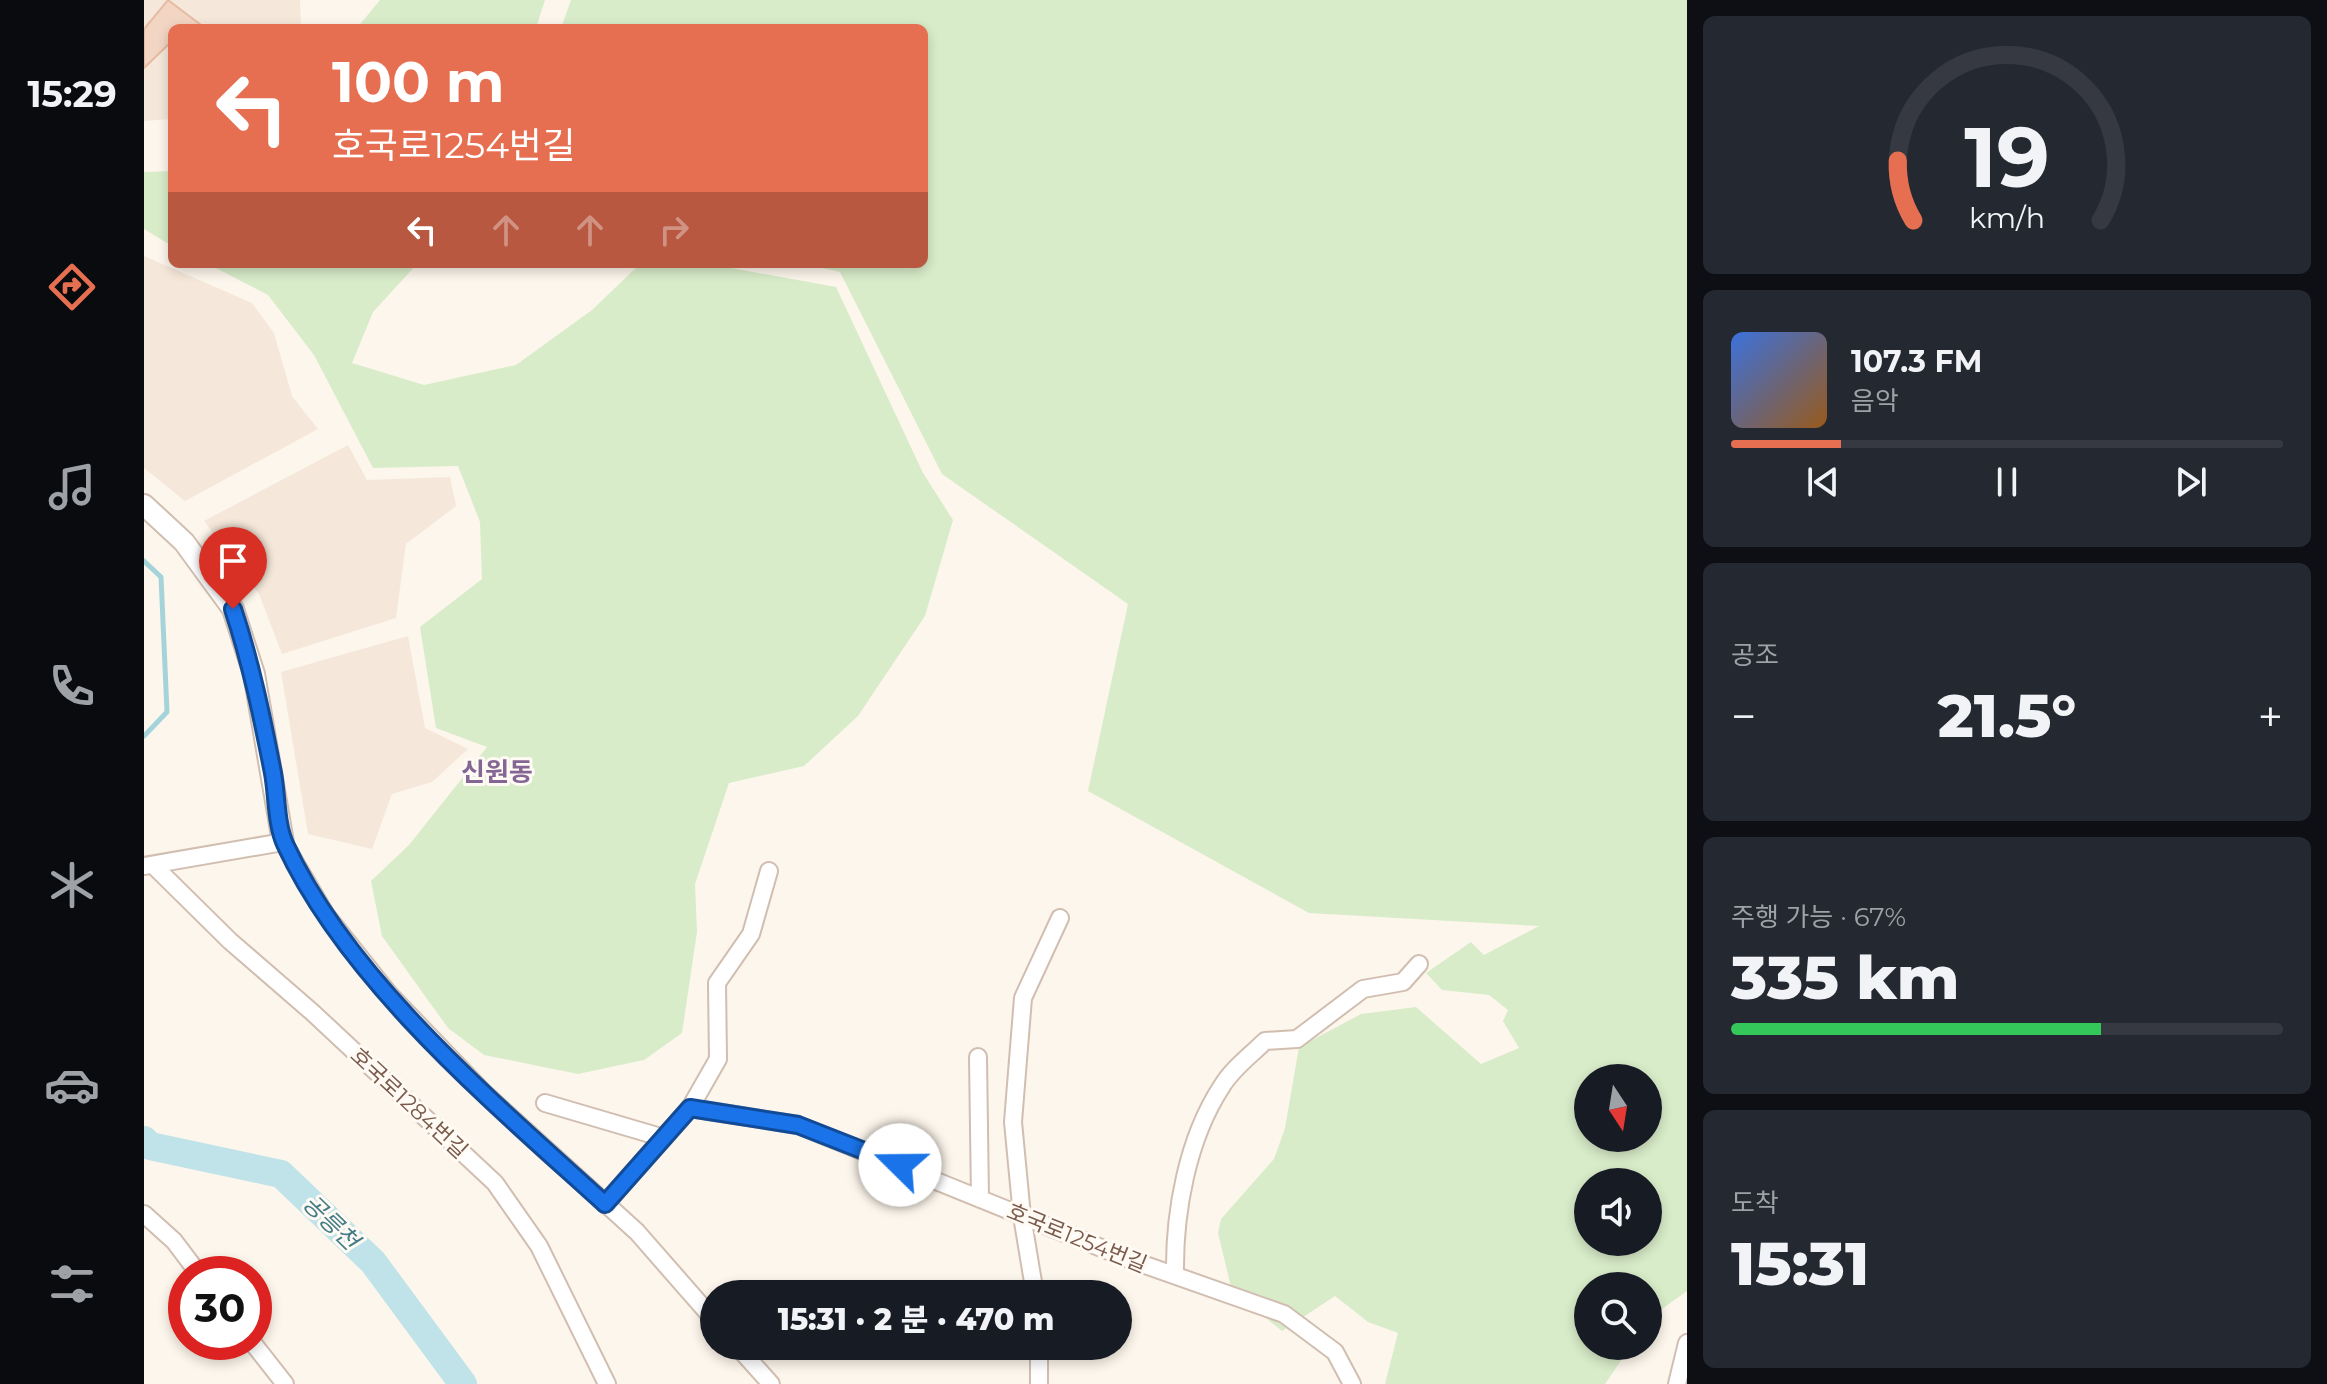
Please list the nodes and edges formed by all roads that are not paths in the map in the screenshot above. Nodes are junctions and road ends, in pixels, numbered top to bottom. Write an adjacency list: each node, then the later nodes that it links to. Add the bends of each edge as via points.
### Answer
1 (144, 505): 2 (street, via 184,542 233,609 254,674)
2 (283, 842): 3 (street); 12 (street, via 326,915 389,994 483,1092)
3 (149, 866): 24 (street, 호국로1284번길, via 495,1183 539,1246)
4 (769, 871): 9 (street, via 751,934 717,983 718,1059)
5 (1060, 918): 14 (street, via 1023,998 1013,1122)
6 (1419, 964): 16 (street, 호국로1254번길, via 1403,982 1363,989 1297,1039 1265,1041 1222,1084 1197,1138 1174,1230)
7 (978, 1057): 11 (street, 호국로1254번길)
8 (545, 1103): 10 (street)
9 (690, 1108): 10 (street); 11 (street, 호국로1254번길, via 798,1125)
10 (664, 1138): 12 (street)
11 (980, 1199): 14 (street, 호국로1254번길)
12 (605, 1204): 18 (street)
13 (144, 1214): 15 (street)
14 (1022, 1216): 16 (street, 호국로1254번길); 17 (street)
15 (185, 1256)
16 (1175, 1275): 27 (street, 호국로1254번길, via 1284,1314 1335,1352)
17 (1033, 1280)
18 (700, 1304)
19 (1687, 1343): 28 (street)
20 (266, 1360): 23 (street)
21 (750, 1360): 25 (street)
22 (1039, 1360): 26 (street)
23 (285, 1384)
24 (607, 1384)
25 (771, 1384)
26 (1039, 1384)
27 (1352, 1384)
28 (1677, 1384)

